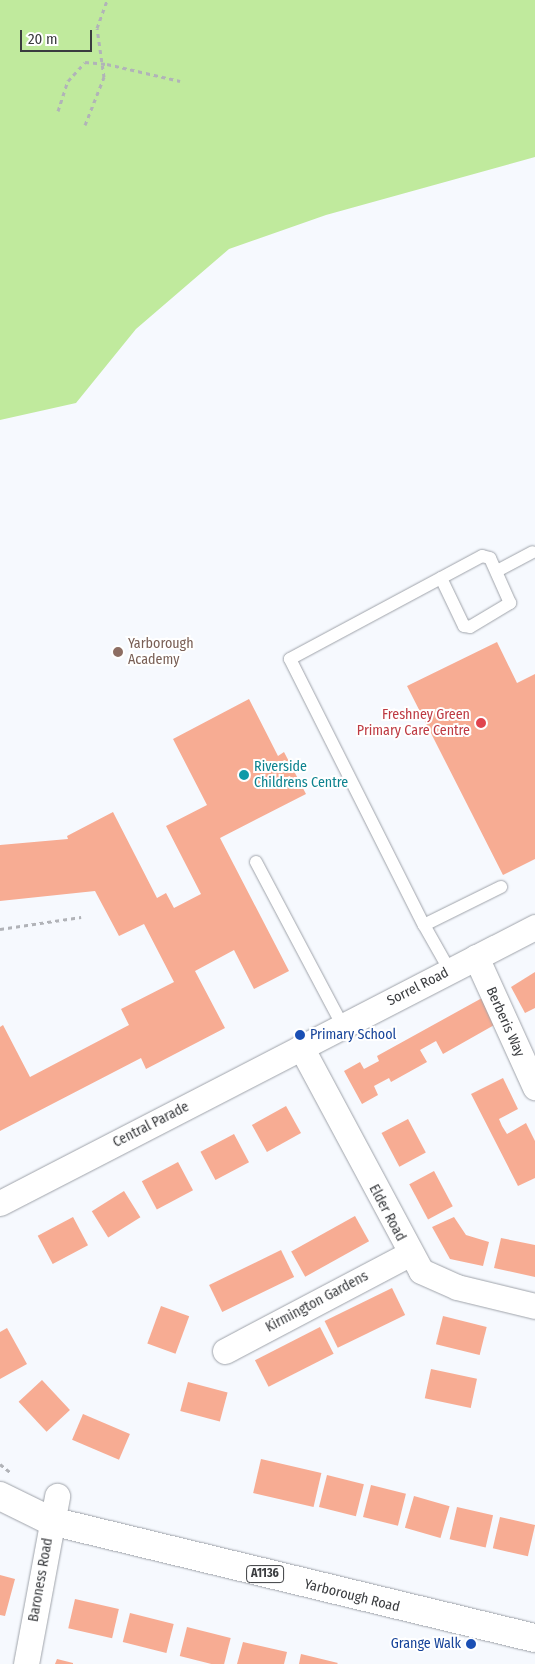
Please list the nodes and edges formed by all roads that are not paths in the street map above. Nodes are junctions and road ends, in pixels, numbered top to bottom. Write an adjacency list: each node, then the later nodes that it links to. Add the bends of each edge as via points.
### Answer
1 (532, 552): 2 (lane)
2 (497, 572): 3 (lane, via 486,555); 3 (lane, via 510,603 470,627 461,622)
3 (441, 578): 6 (lane, via 292,656 290,664)
4 (256, 862): 10 (lane)
5 (501, 887): 6 (lane)
6 (424, 925): 9 (lane)
7 (535, 927): 8 (street, Sorrel Road)
8 (476, 958): 9 (street, Sorrel Road); 12 (street, Berberis Way)
9 (450, 970): 10 (street, Sorrel Road)
10 (343, 1026): 11 (street, Sorrel Road)
11 (301, 1047): 13 (street, Central Parade); 14 (street, Elder Road)
12 (532, 1071)
13 (0, 1202)
14 (409, 1254): 15 (street, Elder Road, via 421,1271 437,1280); 16 (street, Kirmington Gardens)
15 (535, 1306)
16 (225, 1351)
17 (0, 1496): 18 (main road, Yarborough Road / A1136)
18 (54, 1509): 19 (main road, Yarborough Road / A1136); 20 (street, Baroness Road)
19 (535, 1638)
20 (26, 1664)

